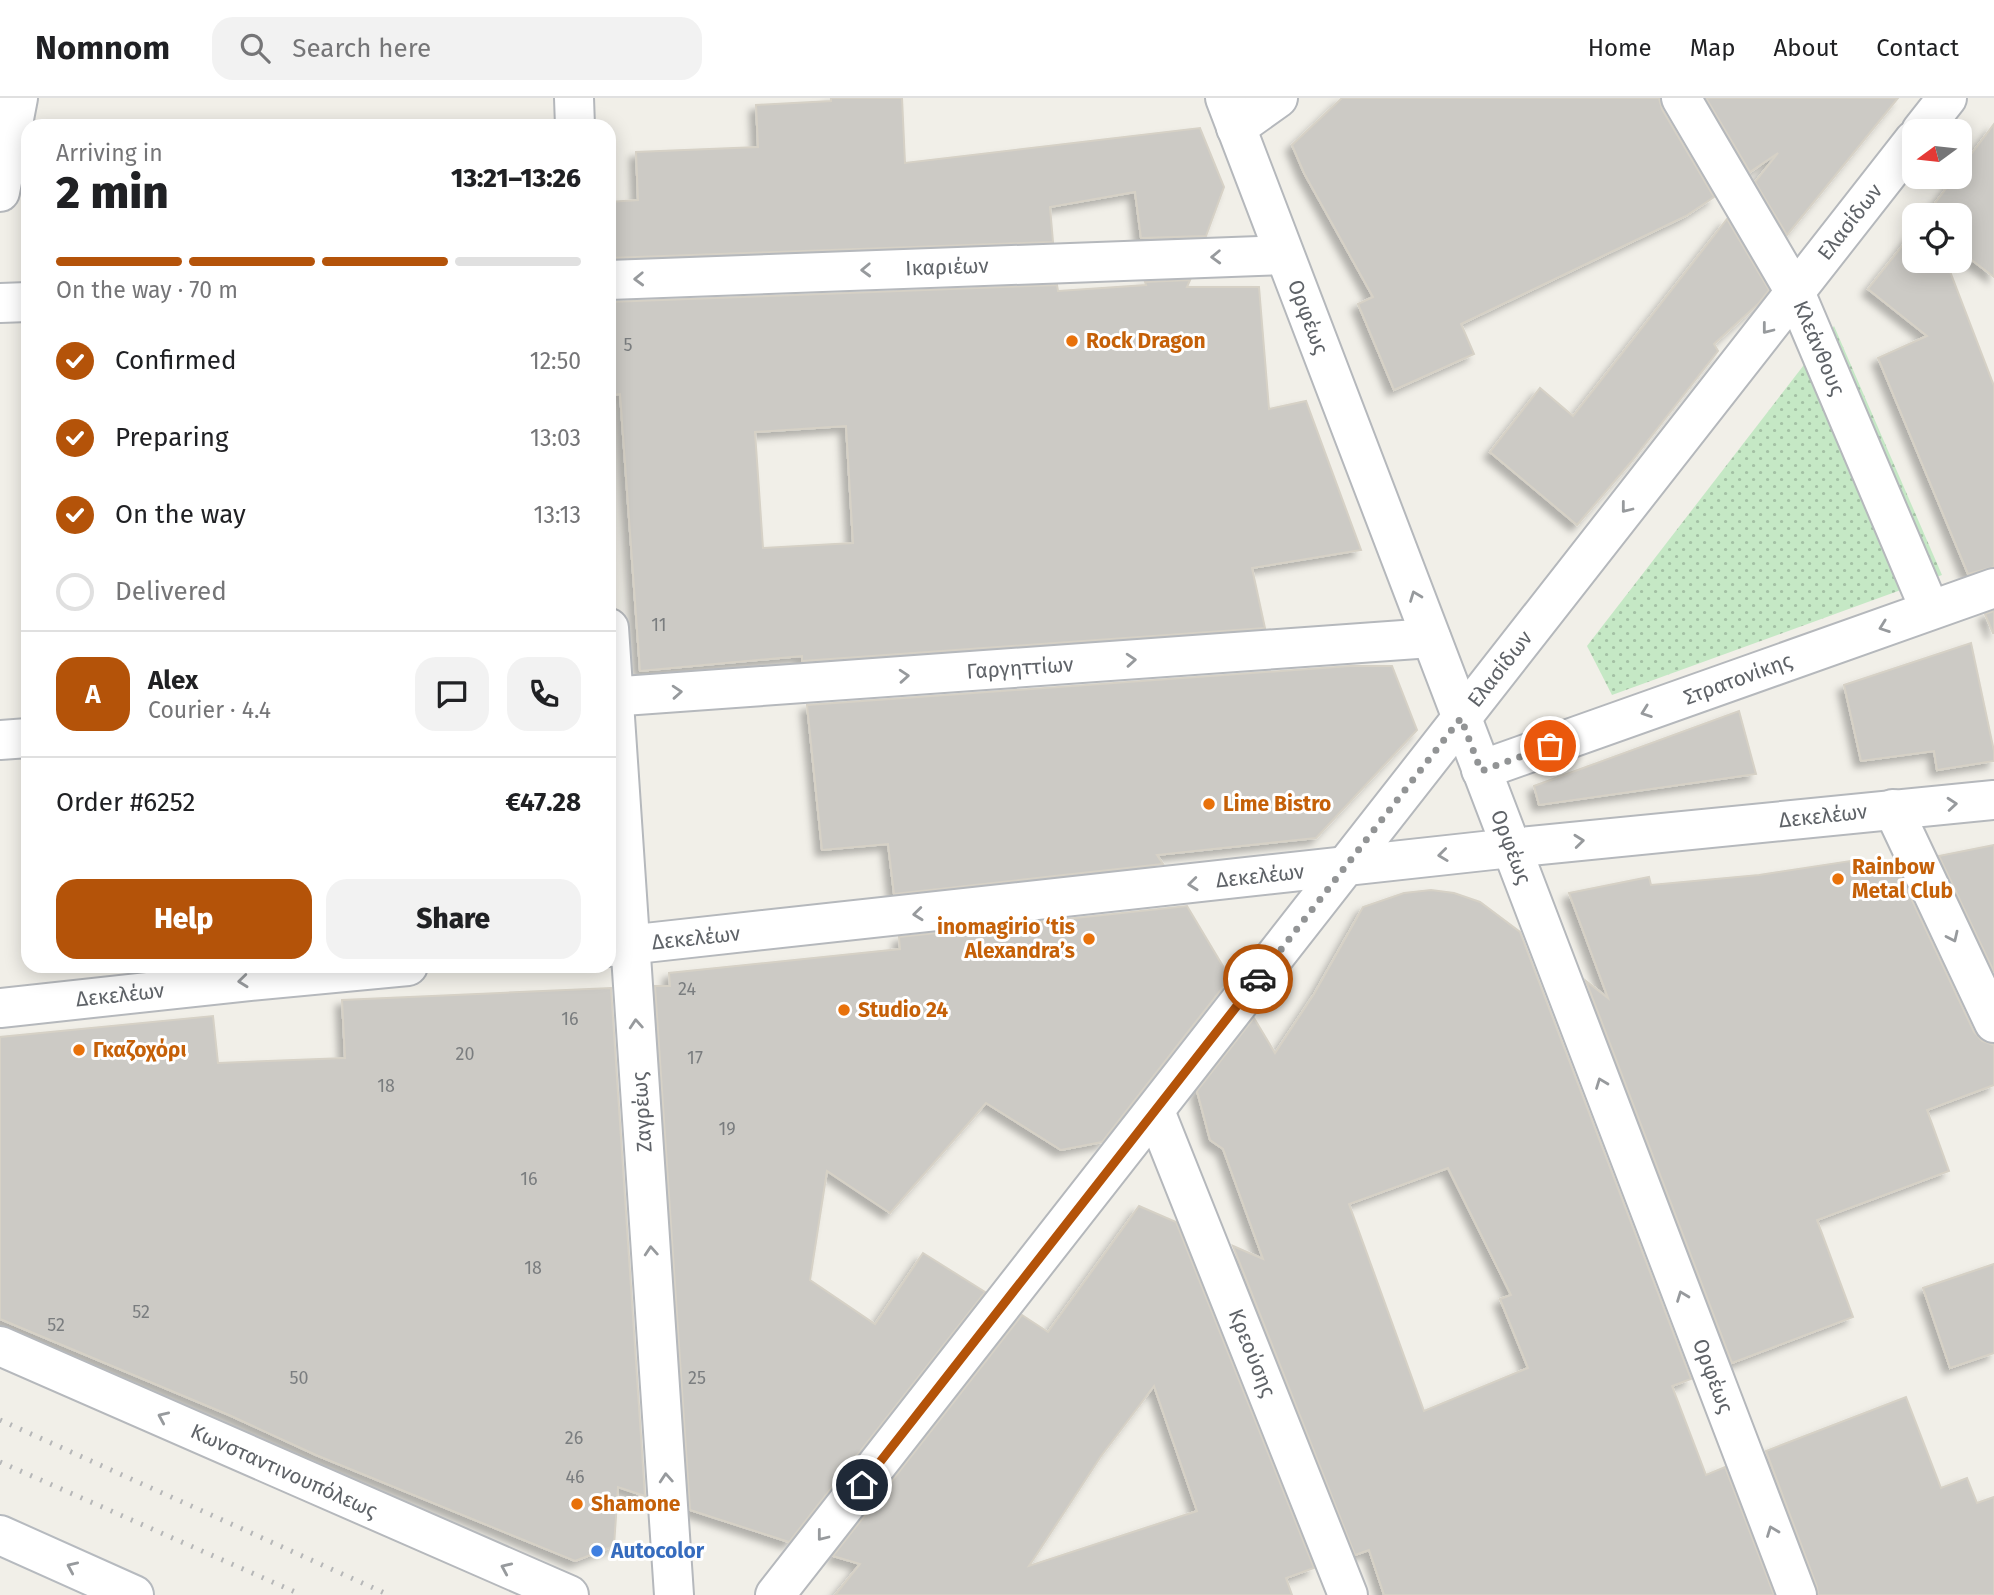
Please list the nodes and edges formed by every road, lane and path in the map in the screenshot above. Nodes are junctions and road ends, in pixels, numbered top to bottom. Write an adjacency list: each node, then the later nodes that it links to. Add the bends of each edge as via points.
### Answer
1 (18, 98): 10 (street)
2 (574, 98): 7 (street)
3 (1278, 98): 6 (street)
4 (1681, 98): 13 (street, Κλεάνθους)
5 (1947, 98): 8 (street)
6 (1231, 113): 11 (street, Ορφέως)
7 (575, 119)
8 (1930, 119)
9 (1902, 155): 13 (street, Ελασίδων)
10 (0, 192)
11 (1284, 255): 12 (street, Ικαριέων, one-way to 12); 18 (street, Ορφέως, one-way to 11)
12 (616, 280)
13 (1796, 292): 17 (street, Κλεάνθους); 20 (street, Ελασίδων, one-way to 20)
14 (21, 302): 15 (street)
15 (0, 303)
16 (1994, 588): 17 (street, Στρατονίκης)
17 (1930, 610): 23 (street, Στρατονίκης, one-way to 23)
18 (1431, 638): 19 (street, Γαργηττίων, one-way to 18); 20 (street, Ορφέως)
19 (616, 697)
20 (1461, 718): 23 (street, Ορφέως); 28 (street, Ελασίδων)
21 (21, 738): 22 (street)
22 (0, 740)
23 (1481, 771): 27 (street, Ορφέως)
24 (1994, 800): 25 (street, Δεκελέων, one-way to 24)
25 (1893, 809): 27 (street, Δεκελέων, one-way to 25); 32 (street, one-way to 32)
26 (616, 835): 29 (street, Ζαγρέως)
27 (1511, 848): 28 (street, Δεκελέων, one-way to 28); 41 (street, Ορφέως, one-way to 27)
28 (1346, 867): 29 (street, Δεκελέων, one-way to 29); 33 (street, Ελασίδων)
29 (620, 946): 38 (street, Ζαγρέως, one-way to 29)
30 (340, 973): 31 (street, Δεκελέων, one-way to 31)
31 (0, 1008)
32 (1994, 1023)
33 (1155, 1111): 39 (street, Ελασίδων, one-way to 39); 40 (street, Κρεούσης)
34 (0, 1346): 37 (street, Κωνσταντινουπόλεως, one-way to 34)
35 (0, 1535): 36 (street, one-way to 35)
36 (134, 1595)
37 (569, 1595)
38 (674, 1595)
39 (775, 1595)
40 (1348, 1595)
41 (1797, 1595)

